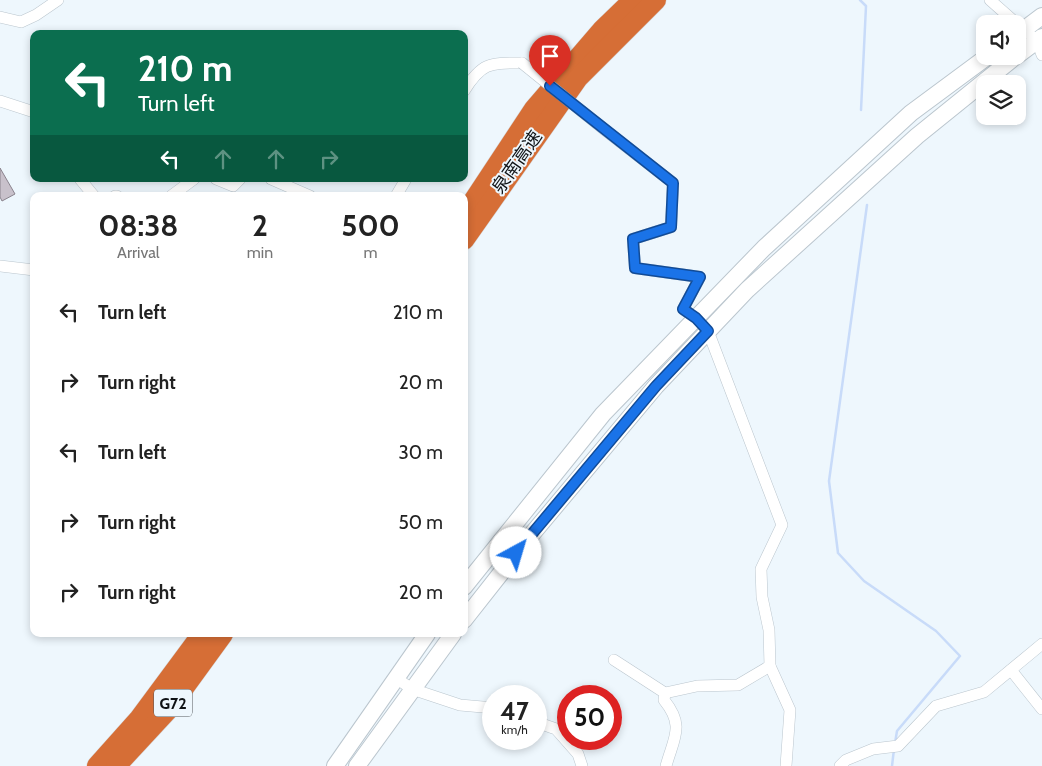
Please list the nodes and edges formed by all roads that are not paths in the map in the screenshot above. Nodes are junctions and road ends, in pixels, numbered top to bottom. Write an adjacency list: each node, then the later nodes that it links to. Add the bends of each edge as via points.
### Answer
1 (58, 0): 7 (street, via 21,22)
2 (633, 0): 25 (highway, 泉南高速, via 602,30 534,109)
3 (656, 0): 26 (highway, 泉南高速, via 578,78)
4 (990, 0): 5 (street)
5 (1006, 15)
6 (1042, 16): 8 (main road)
7 (0, 17)
8 (1026, 24)
9 (1026, 33): 10 (street)
10 (1040, 44): 11 (main road)
11 (1026, 51)
12 (976, 65): 29 (main road, via 911,113 764,248)
13 (1006, 65): 30 (main road, via 917,136 747,290)
14 (468, 85): 29 (street, bridge, via 474,75 492,63 522,63 673,183 671,227 633,239 635,268 700,277 683,309)
15 (0, 101): 16 (street)
16 (30, 111)
17 (82, 182): 22 (street)
18 (190, 182): 23 (street)
19 (223, 182): 20 (street, via 233,186)
20 (237, 182)
21 (278, 182): 24 (street)
22 (91, 192)
23 (176, 192)
24 (301, 192)
25 (468, 209)
26 (468, 234)
27 (0, 266): 28 (street)
28 (30, 270)
29 (696, 318): 30 (street); 31 (main road, via 602,414)
30 (708, 331): 32 (main road, via 656,386); 39 (street, via 782,525 761,569)
31 (468, 582)
32 (468, 615)
33 (200, 637): 47 (highway, G72, via 139,719)
34 (221, 637): 48 (highway, G72, via 167,711)
35 (425, 637): 41 (main road)
36 (450, 637): 42 (main road)
37 (1042, 644): 40 (street)
38 (614, 660): 43 (street)
39 (770, 666): 43 (street, via 738,685 697,686); 53 (street, via 790,710)
40 (1011, 670): 45 (street); 54 (street, via 984,692 936,706 898,746 873,749 846,760)
41 (396, 678): 42 (street); 49 (main road)
42 (412, 689): 44 (street, via 460,705); 50 (main road)
43 (665, 693): 52 (street, via 664,700 674,713 677,726)
44 (482, 707)
45 (1042, 709)
46 (547, 726): 51 (street, via 556,729 578,754)
47 (97, 766)
48 (116, 766)
49 (335, 766)
50 (357, 766)
51 (582, 766)
52 (666, 766)
53 (786, 766)
54 (840, 766)

